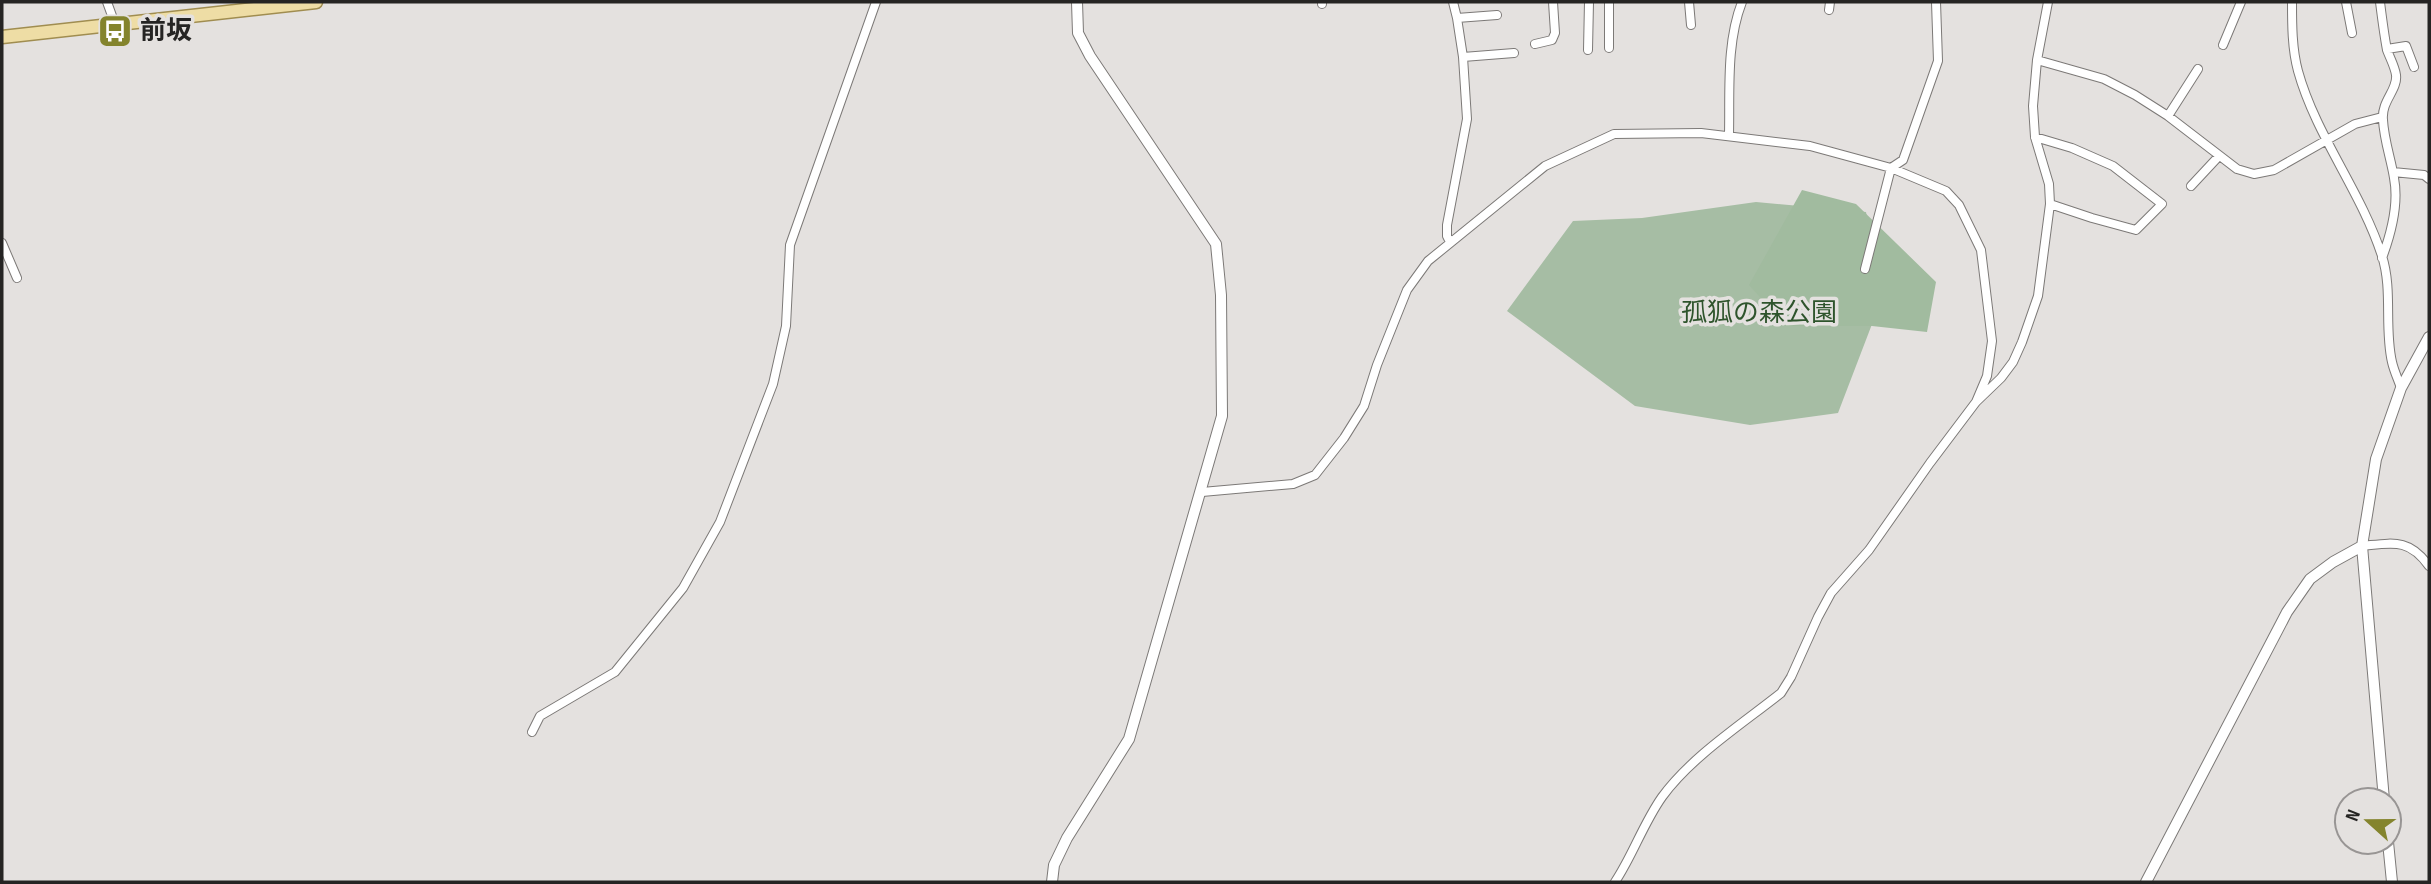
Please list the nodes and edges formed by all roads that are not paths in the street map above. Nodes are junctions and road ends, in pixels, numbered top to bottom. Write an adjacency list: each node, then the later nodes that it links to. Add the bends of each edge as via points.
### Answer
1 (107, 2): 19 (street)
2 (316, 2): 19 (main road)
3 (876, 2): 55 (street, via 790,245 786,326 773,384 720,522 683,588 615,673 540,716)
4 (1077, 2): 52 (street, via 1078,33 1090,56 1216,244 1222,416)
5 (1452, 2): 18 (street)
6 (1553, 2): 23 (street, via 1555,33 1552,40)
7 (1589, 2): 27 (street)
8 (1609, 2): 25 (street)
9 (1689, 2): 20 (street)
10 (1742, 2): 35 (street, via 1732,44)
11 (1936, 2): 39 (street, via 1936,70 1903,160)
12 (2048, 2): 30 (street)
13 (2241, 2): 24 (street)
14 (2292, 2): 37 (street, via 2297,70)
15 (2346, 2): 21 (street)
16 (2380, 2): 26 (street)
17 (1497, 15): 18 (street)
18 (1457, 18): 29 (street)
19 (115, 24): 22 (main road)
20 (1691, 24)
21 (2353, 33)
22 (2, 37)
23 (1535, 44)
24 (2223, 45)
25 (1609, 48)
26 (2387, 49): 31 (street, via 2406,46); 34 (street, via 2396,76)
27 (1588, 50)
28 (1514, 53): 29 (street)
29 (1463, 57): 44 (street, via 1467,119 1447,226)
30 (2037, 60): 33 (street, via 2104,79); 36 (street)
31 (2414, 67)
32 (2198, 69): 33 (street)
33 (2168, 116): 38 (street)
34 (2382, 117): 37 (street, via 2355,124); 40 (street)
35 (1729, 135): 39 (street, via 1810,146); 44 (street, via 1614,134 1545,166)
36 (2035, 137): 43 (street); 43 (street, via 2113,166 2162,204 2136,230)
37 (2328, 139): 38 (street, via 2274,170 2254,174); 46 (street)
38 (2219, 156): 42 (street)
39 (1891, 168): 47 (street); 51 (street, via 1946,191 1959,205 1981,250 1992,341 1987,376)
40 (2393, 172): 41 (street); 46 (street, via 2395,206)
41 (2429, 179)
42 (2191, 186)
43 (2050, 204): 51 (street, via 2038,296 2022,342 2007,370)
44 (1450, 242): 52 (street, via 1407,290 1364,406 1315,475 1293,484)
45 (2, 243): 48 (street)
46 (2382, 258): 50 (street, via 2392,362)
47 (1864, 269)
48 (17, 278)
49 (2429, 337): 50 (street)
50 (2401, 388): 53 (street, via 2376,459)
51 (1976, 402): 59 (street, via 1869,550 1831,593 1781,693 1685,769 1647,820)
52 (1202, 492): 58 (street, via 1129,739 1067,838 1054,865)
53 (2362, 547): 54 (street, via 2406,545); 56 (street); 60 (street, via 2310,579 2287,612)
54 (2429, 566)
55 (532, 732)
56 (2383, 786)
57 (2389, 856): 61 (street)
58 (1052, 882)
59 (1615, 882)
60 (2146, 882)
61 (2392, 882)

